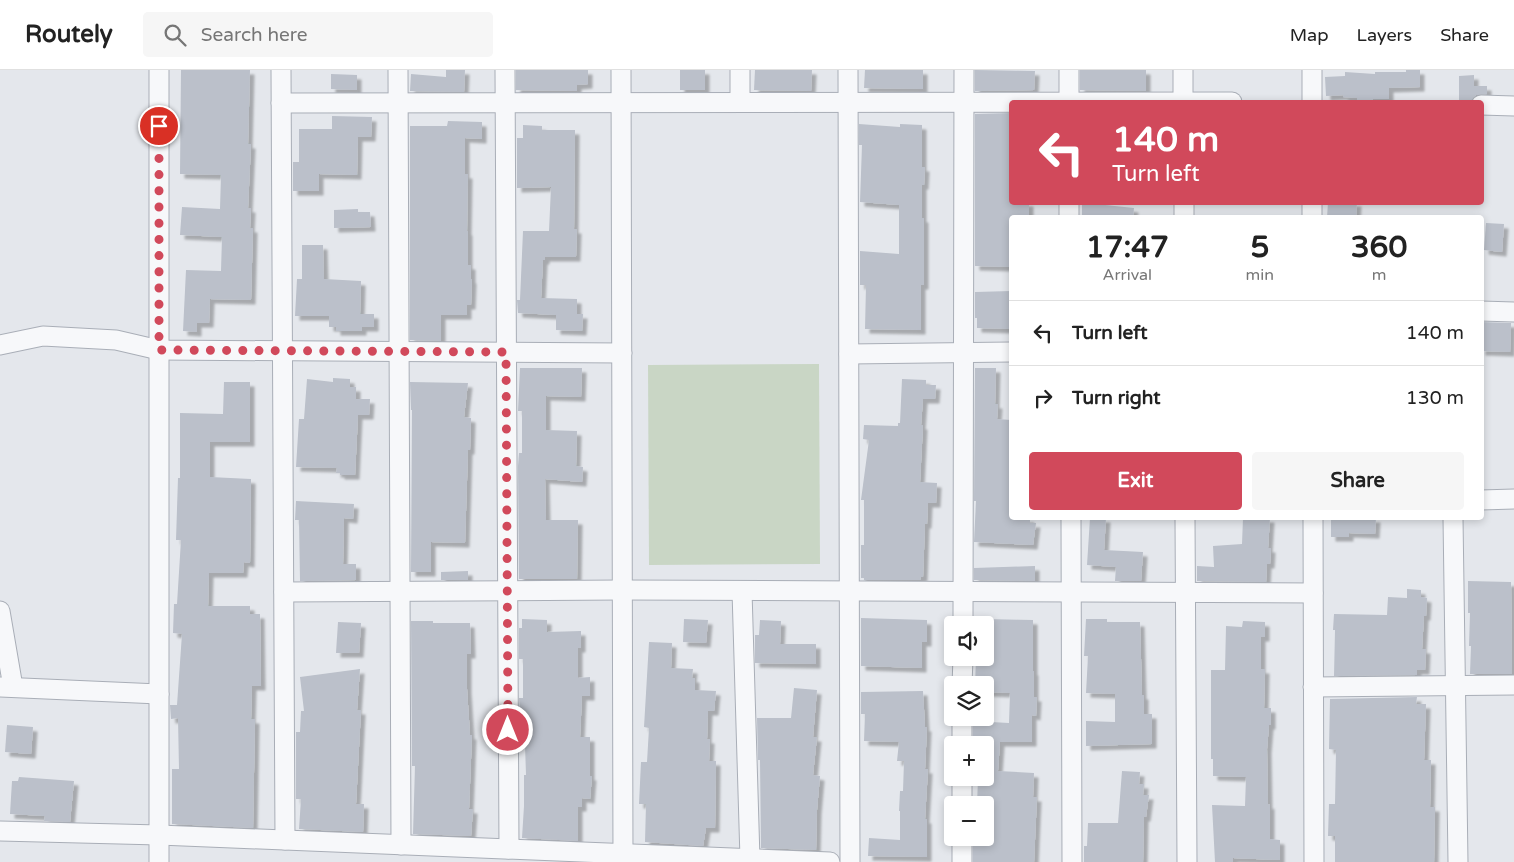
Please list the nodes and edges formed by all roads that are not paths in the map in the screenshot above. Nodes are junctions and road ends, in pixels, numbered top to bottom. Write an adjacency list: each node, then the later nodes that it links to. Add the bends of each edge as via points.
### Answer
1 (159, 70): 28 (street)
2 (281, 70): 22 (street)
3 (398, 70): 15 (street)
4 (505, 70): 16 (street)
5 (621, 70): 17 (street)
6 (740, 70): 18 (street)
7 (848, 70): 19 (street)
8 (964, 70): 20 (street)
9 (1069, 70): 12 (street)
10 (1183, 70): 13 (street)
11 (1312, 70): 14 (street)
12 (1069, 100)
13 (1183, 100)
14 (1312, 100)
15 (398, 102): 16 (street); 22 (street); 30 (street)
16 (505, 102): 17 (street); 31 (street)
17 (621, 102): 18 (street); 34 (street)
18 (740, 102): 19 (street)
19 (848, 102): 20 (street); 35 (street)
20 (964, 102): 21 (street); 32 (street)
21 (1009, 102)
22 (281, 103): 29 (street)
23 (1484, 105): 24 (street)
24 (1514, 106)
25 (1484, 311): 26 (street)
26 (1514, 312)
27 (0, 345): 28 (street, via 44,336 116,340)
28 (159, 350): 29 (street); 58 (street)
29 (283, 351): 30 (street); 46 (street)
30 (399, 351): 31 (street); 47 (street)
31 (506, 352): 34 (street); 43 (street)
32 (963, 352): 33 (street); 35 (street); 48 (street)
33 (1009, 352)
34 (622, 353): 42 (street)
35 (849, 354): 45 (street)
36 (1514, 499): 37 (street)
37 (1484, 500)
38 (1071, 520): 49 (street)
39 (1185, 520): 50 (street)
40 (1313, 520): 51 (street)
41 (1453, 520): 54 (street)
42 (622, 590): 43 (street); 44 (street); 65 (street)
43 (508, 591): 47 (street); 64 (street)
44 (742, 591): 45 (street); 66 (street)
45 (849, 591): 48 (street); 69 (street)
46 (284, 592): 47 (street); 61 (street)
47 (400, 592): 62 (street)
48 (963, 592): 49 (street); 53 (street)
49 (1071, 592): 50 (street); 71 (street)
50 (1186, 592): 51 (street); 72 (street)
51 (1313, 593): 57 (street)
52 (0, 611): 56 (street)
53 (963, 616)
54 (1455, 685): 55 (street); 57 (street); 74 (street)
55 (1514, 685)
56 (7, 687): 58 (street)
57 (1313, 687): 73 (street)
58 (159, 694): 60 (street)
59 (0, 830): 60 (street)
60 (160, 835): 61 (street); 67 (street)
61 (285, 840): 62 (street)
62 (401, 845): 64 (street)
63 (962, 846): 70 (street)
64 (509, 849): 65 (street)
65 (623, 858): 66 (street)
66 (750, 859): 68 (street)
67 (159, 862)
68 (830, 862)
69 (850, 862)
70 (962, 862)
71 (1072, 862)
72 (1187, 862)
73 (1314, 862)
74 (1458, 862)

